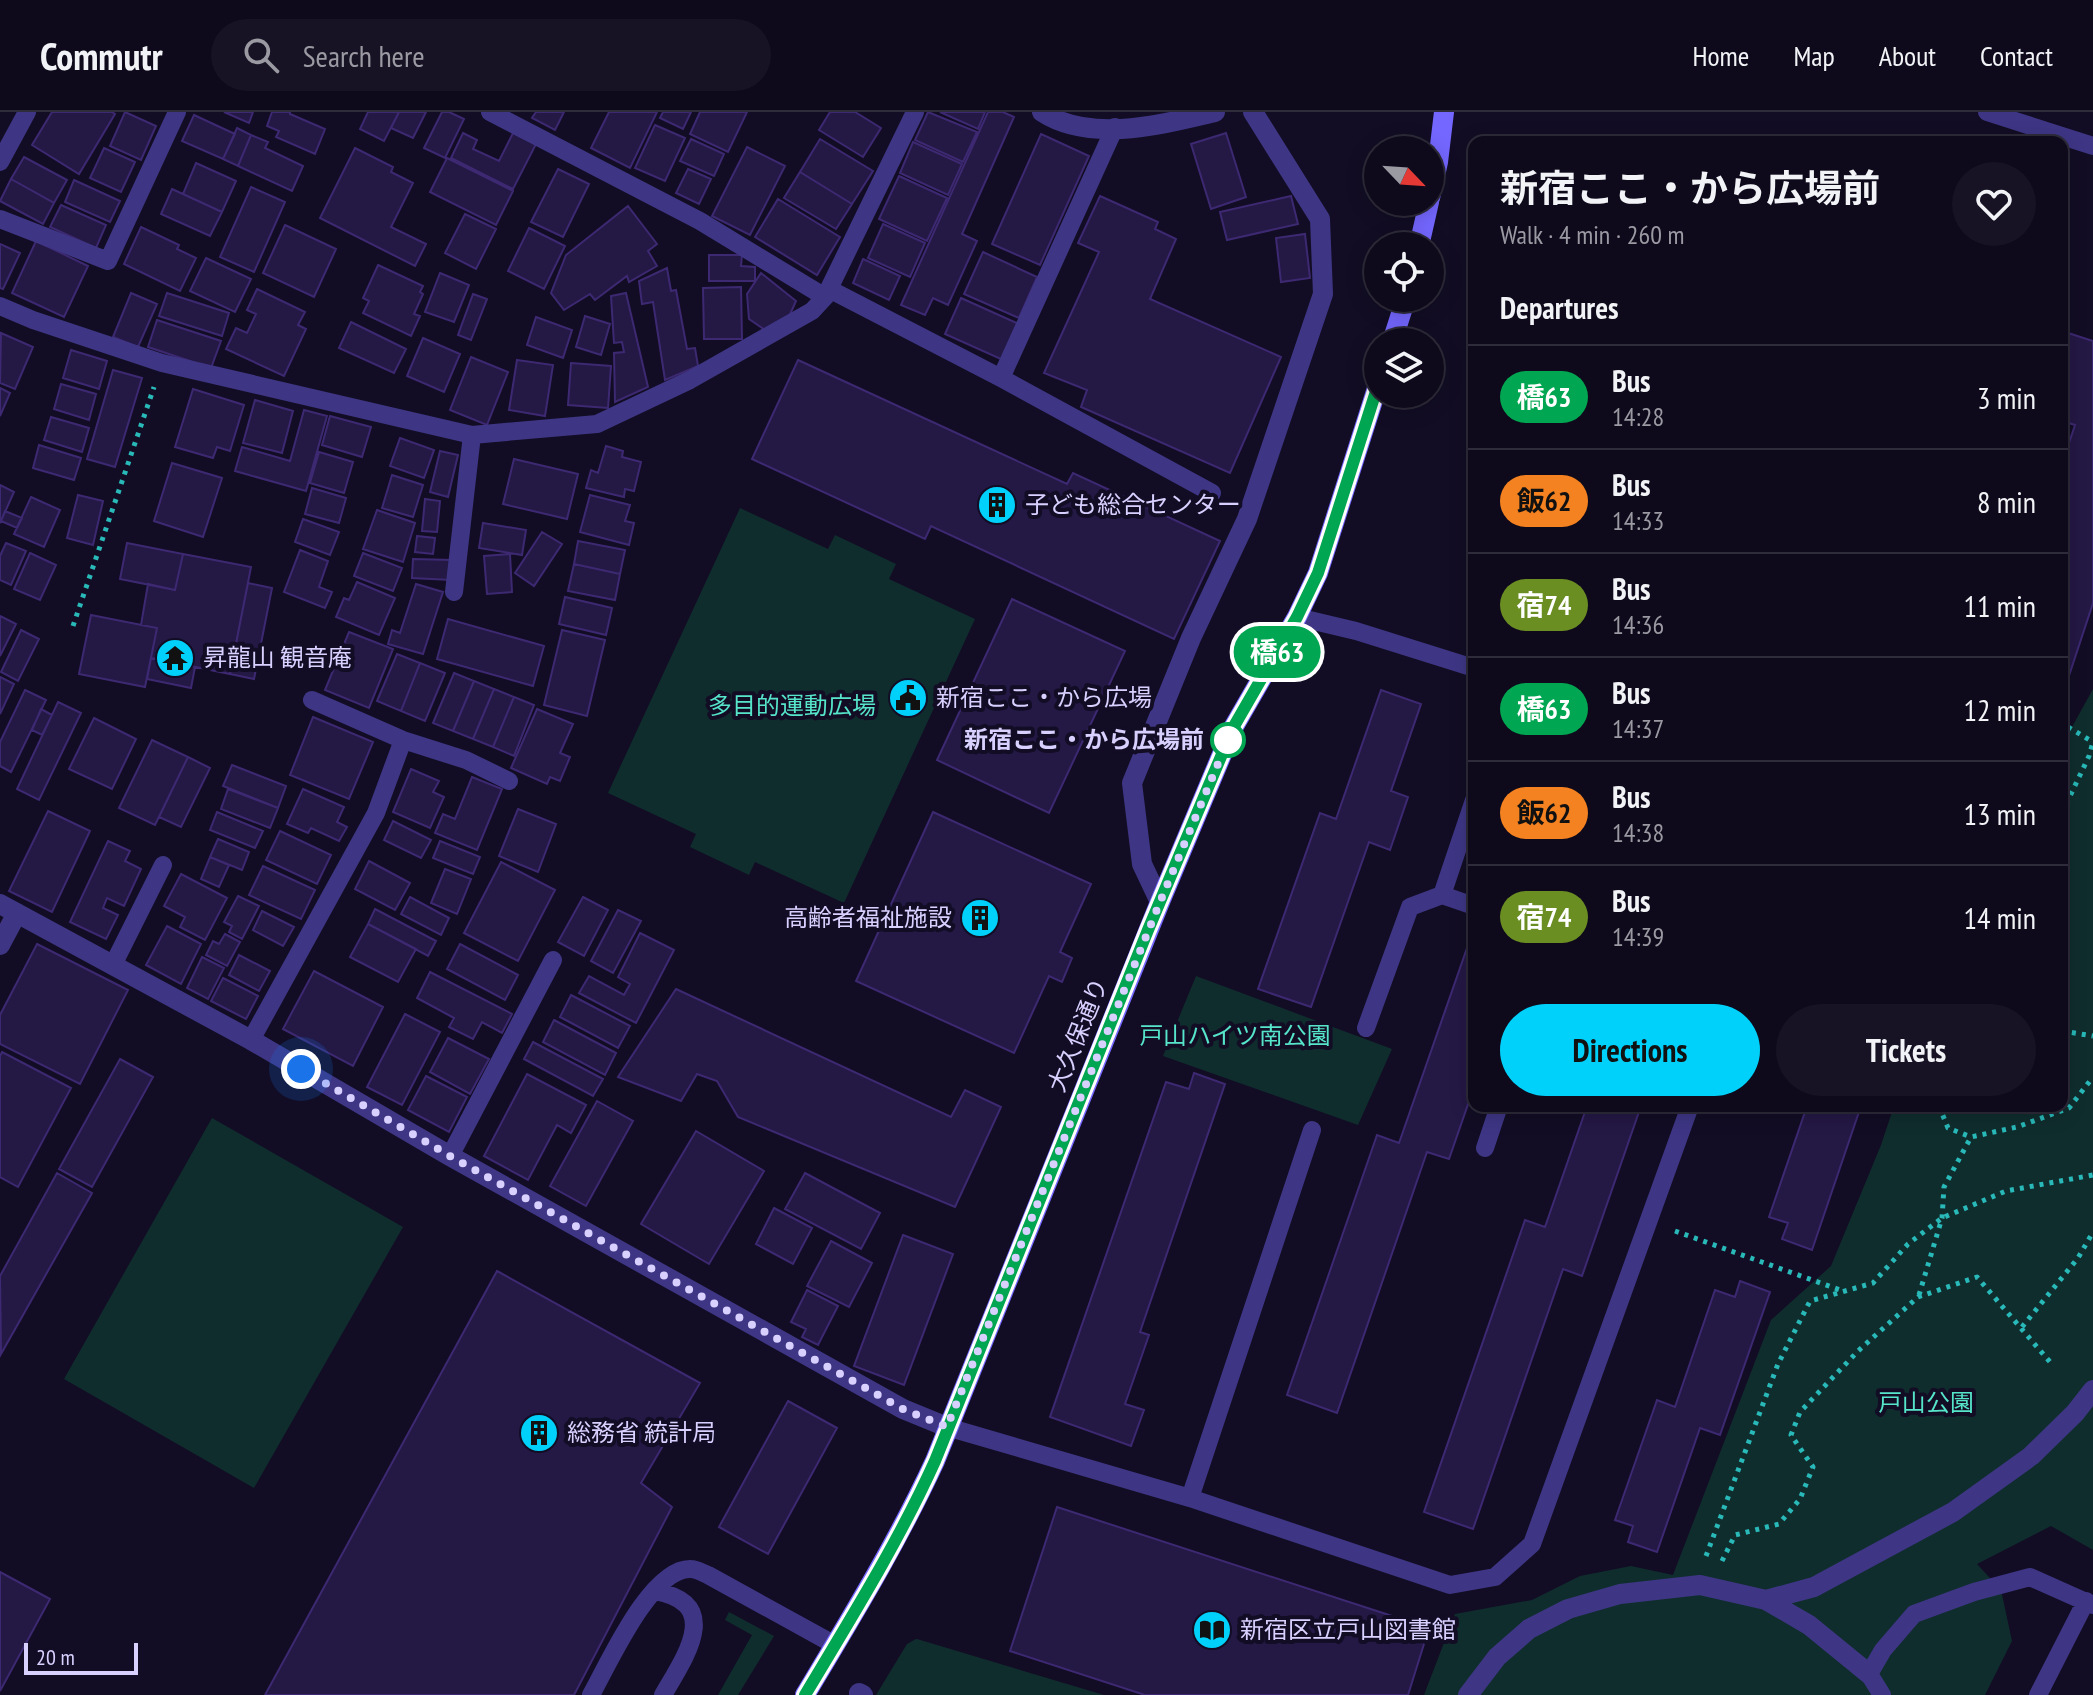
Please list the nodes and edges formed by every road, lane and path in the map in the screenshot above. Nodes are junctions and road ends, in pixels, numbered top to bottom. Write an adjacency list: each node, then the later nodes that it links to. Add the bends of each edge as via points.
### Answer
1 (27, 112): 15 (lane)
2 (177, 112): 16 (lane, via 108,261)
3 (490, 112): 17 (lane)
4 (915, 112): 17 (lane)
5 (1042, 112): 10 (street, via 1094,129)
6 (1215, 112): 10 (street, via 1147,127)
7 (1253, 112): 37 (street, via 1320,219 1323,294 1247,519 1132,783 1142,864)
8 (1444, 112): 11 (main road)
9 (1987, 112): 12 (lane)
10 (1115, 127): 20 (lane)
11 (1441, 136)
12 (2062, 136)
13 (2068, 138): 14 (lane)
14 (2093, 146)
15 (0, 162)
16 (0, 219)
17 (827, 293): 20 (lane); 22 (lane, via 812,311 597,424)
18 (0, 306): 19 (lane)
19 (162, 363): 22 (lane); 26 (path)
20 (1001, 378): 23 (lane)
21 (1371, 408): 25 (main road, 大久保通り, via 1318,573)
22 (472, 435): 24 (lane)
23 (1212, 493)
24 (454, 592)
25 (1297, 617): 27 (lane); 37 (main road, 大久保通り, via 1233,728)
26 (73, 626)
27 (1468, 666)
28 (312, 700): 30 (lane)
29 (2068, 727): 31 (path)
30 (403, 740): 32 (lane, via 466,760); 46 (lane, via 376,813)
31 (2093, 742): 33 (path)
32 (509, 781)
33 (2068, 800)
34 (1468, 818): 36 (lane)
35 (163, 865): 42 (lane)
36 (1442, 895): 38 (lane); 43 (lane, via 1410,907)
37 (1160, 902): 66 (main road, 大久保通り)
38 (1468, 904)
39 (8, 908): 40 (street); 42 (street)
40 (0, 945)
41 (553, 960): 56 (lane)
42 (113, 965): 46 (street)
43 (1366, 1028)
44 (2068, 1032): 45 (path)
45 (2093, 1036)
46 (251, 1040): 56 (street)
47 (2093, 1077): 48 (path)
48 (2068, 1108)
49 (1497, 1112): 55 (lane)
50 (1688, 1112): 59 (lane)
51 (1941, 1112): 54 (path, via 1948,1128)
52 (2058, 1112): 54 (path)
53 (1312, 1130): 67 (lane)
54 (1971, 1137): 58 (path, via 1944,1187)
55 (1485, 1148)
56 (450, 1156): 66 (street, via 903,1409)
57 (2093, 1175): 58 (path, via 2006,1191)
58 (1942, 1218): 61 (path, via 1908,1244 1873,1283); 62 (path)
59 (1650, 1222): 61 (path); 67 (lane, via 1532,1544 1495,1577 1450,1585)
60 (2093, 1232): 63 (path)
61 (1844, 1291): 68 (path, via 1810,1301 1778,1364 1707,1552)
62 (1918, 1297): 63 (path, via 1977,1277); 68 (path, via 1800,1412 1791,1435 1813,1467 1800,1499 1779,1524 1735,1535)
63 (2022, 1327): 64 (path)
64 (2050, 1362)
65 (2093, 1390): 70 (street, via 2031,1456 1953,1512 1814,1587)
66 (947, 1427): 67 (lane); 72 (main road, 大久保通り, via 908,1519)
67 (1190, 1498)
68 (1706, 1586): 70 (street); 77 (street, via 1620,1594 1568,1609 1529,1629 1497,1657)
69 (654, 1591): 72 (lane, via 664,1579 692,1568); 74 (lane); 75 (lane, via 685,1603 695,1634)
70 (1766, 1600): 73 (street, via 1809,1625)
71 (2089, 1603): 73 (lane, via 2030,1577 1974,1592 1914,1614); 79 (lane)
72 (835, 1645): 76 (main road, 大久保通り)
73 (1869, 1674): 78 (lane)
74 (591, 1695)
75 (663, 1695)
76 (805, 1695)
77 (1468, 1695)
78 (1882, 1695)
79 (2038, 1695)

